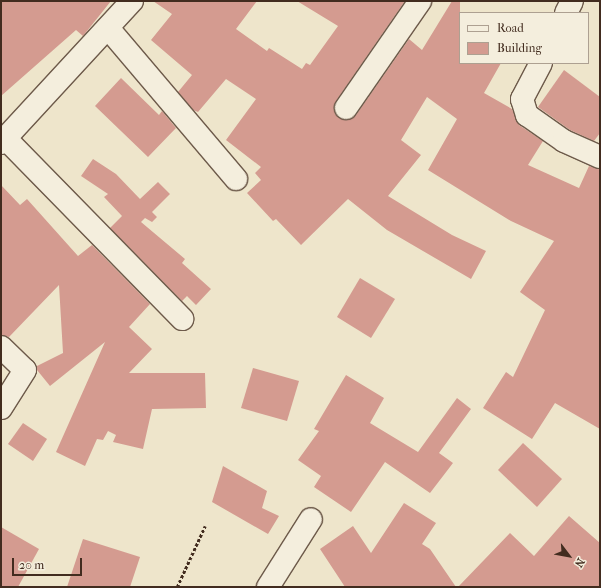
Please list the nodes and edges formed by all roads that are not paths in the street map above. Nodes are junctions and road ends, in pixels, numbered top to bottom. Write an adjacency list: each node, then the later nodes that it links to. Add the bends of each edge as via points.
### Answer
1 (132, 1): 5 (street)
2 (420, 1): 7 (street)
3 (572, 1): 4 (street)
4 (566, 12)
5 (108, 28): 8 (street); 10 (street)
6 (540, 64): 9 (street, via 522,99 527,115 564,141)
7 (346, 108)
8 (3, 141): 11 (street)
9 (600, 157)
10 (236, 179)
11 (182, 319)
12 (1, 347): 13 (street, via 25,370)
13 (1, 408)
14 (311, 519): 15 (street)
15 (268, 587)

